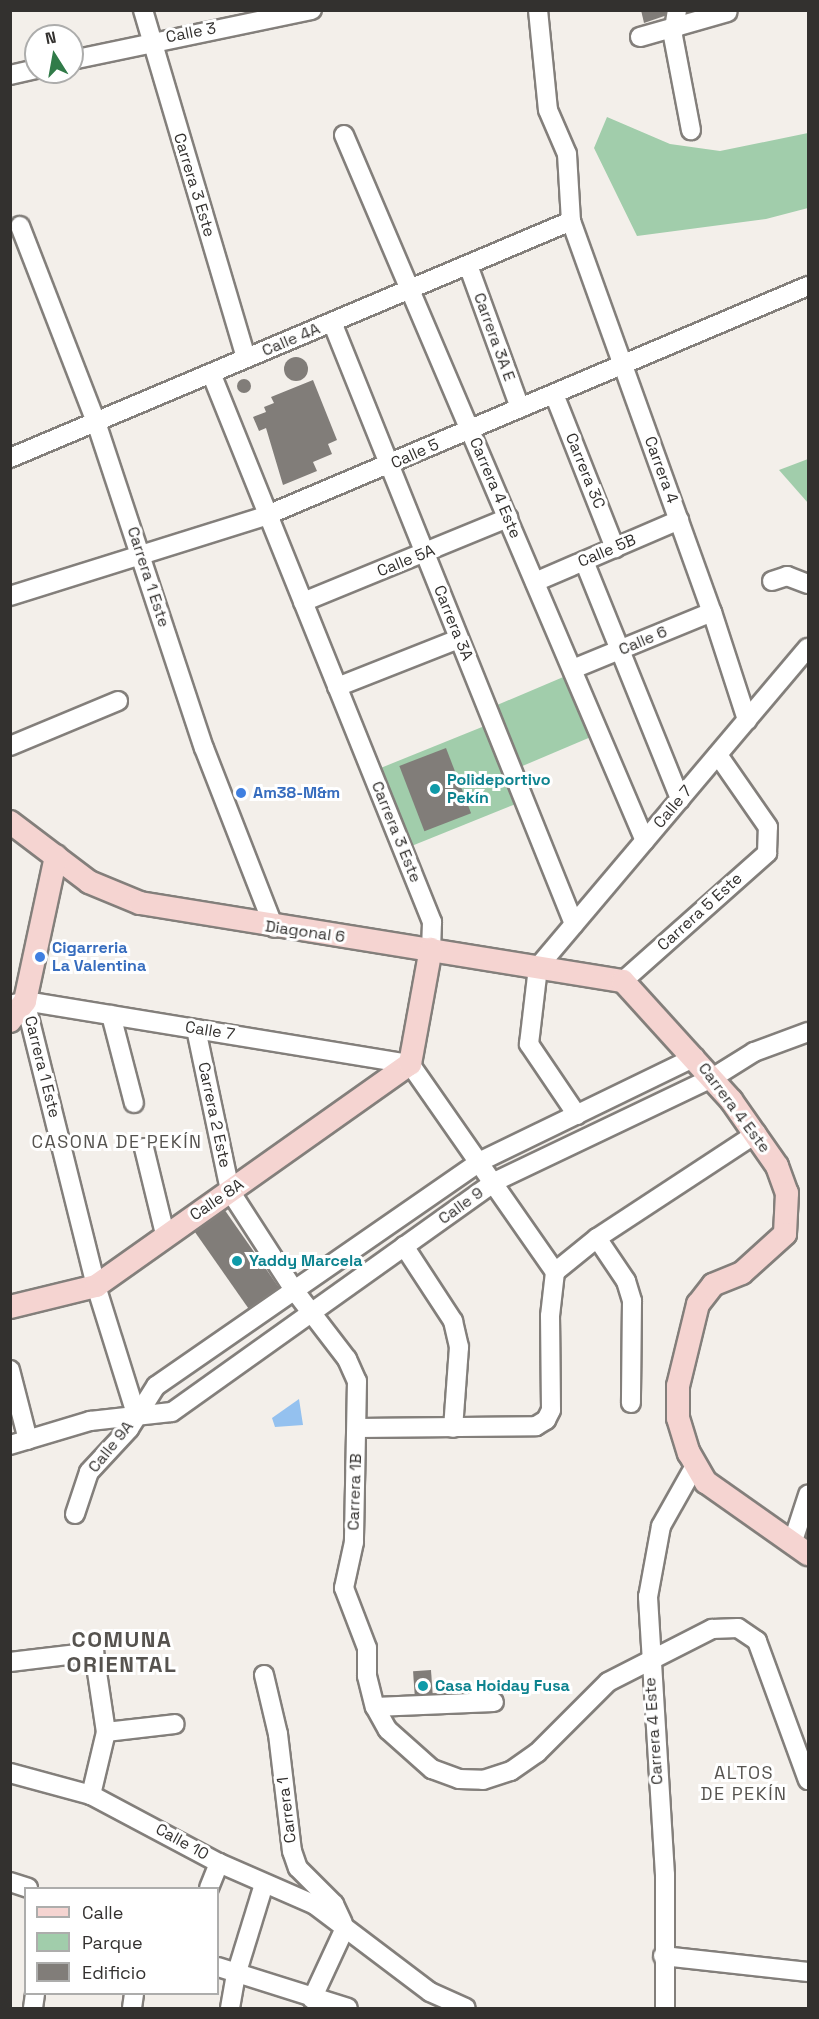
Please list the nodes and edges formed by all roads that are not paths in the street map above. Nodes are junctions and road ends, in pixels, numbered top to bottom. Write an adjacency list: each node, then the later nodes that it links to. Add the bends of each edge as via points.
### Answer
1 (143, 10): 8 (street, Carrera 3 Este)
2 (312, 10): 5 (street, Calle 3)
3 (538, 10): 12 (street, Carrera 4, via 549,110 567,154)
4 (728, 12): 6 (street)
5 (237, 17): 8 (street, Calle 3)
6 (677, 18): 7 (street); 10 (street, via 673,36)
7 (640, 37)
8 (150, 42): 9 (street, Calle 3); 18 (street, Carrera 3 Este)
9 (84, 57)
10 (691, 130)
11 (344, 135): 16 (street, Carrera 4 Este)
12 (571, 221): 14 (street, Calle 4A); 19 (street, Carrera 4)
13 (20, 226): 23 (street, Carrera 1 Este)
14 (468, 265): 16 (street, Calle 4A); 22 (street, Carrera 3A E)
15 (808, 286): 19 (street, Calle 5)
16 (410, 289): 17 (street, Calle 4A); 24 (street, Carrera 4 Este)
17 (332, 322): 18 (street, Calle 4A); 26 (street, Carrera 3A)
18 (246, 358): 20 (street, Calle 4A)
19 (624, 367): 21 (street, Calle 5); 29 (street, Carrera 4)
20 (211, 373): 23 (street, Calle 4A); 27 (street, Carrera 3 Este)
21 (554, 394): 22 (street, Calle 5); 30 (street, Carrera 3C)
22 (520, 408): 24 (street, Calle 5)
23 (96, 422): 25 (street, Calle 4A); 32 (street, Carrera 1 Este)
24 (470, 429): 26 (street, Calle 5); 28 (street, Carrera 4 Este)
25 (10, 458)
26 (389, 466): 27 (street, Calle 5); 31 (street, Carrera 3A)
27 (265, 516): 32 (street, Calle 5); 38 (street, Carrera 3 Este)
28 (508, 518): 31 (street, Calle 5A); 35 (street, Carrera 4 Este)
29 (679, 520): 30 (street, Calle 5B); 39 (street, Carrera 4)
30 (615, 548): 33 (street, Calle 5B)
31 (425, 554): 38 (street, Calle 5A); 40 (street, Carrera 3A)
32 (141, 556): 37 (street, Calle 5); 54 (street, Carrera 1 Este, via 204,748)
33 (584, 561): 35 (street, Calle 5B); 42 (street)
34 (772, 581): 36 (street, via 788,576)
35 (535, 582): 43 (street, Carrera 4 Este)
36 (808, 584)
37 (10, 596)
38 (303, 602): 44 (street, Carrera 3 Este)
39 (712, 612): 42 (street, Calle 6); 46 (street, Carrera 4)
40 (459, 639): 44 (street); 53 (street, Carrera 3A)
41 (808, 648): 46 (street, Calle 7)
42 (621, 650): 43 (street, Calle 6); 49 (street)
43 (573, 669): 51 (street, Carrera 4 Este)
44 (337, 687): 55 (street, Carrera 3 Este, via 432,922)
45 (118, 701): 47 (street)
46 (747, 720): 48 (street, Calle 7)
47 (10, 746)
48 (718, 755): 49 (street, Calle 7); 57 (street, Carrera 5 Este, via 768,827 767,853)
49 (680, 799): 51 (street, Calle 7)
50 (10, 822): 52 (main road, Diagonal 6)
51 (645, 841): 53 (street, Calle 7)
52 (56, 856): 54 (main road, Diagonal 6, via 111,895); 58 (main road, Carrera 1 Este)
53 (574, 924): 56 (street, Calle 7)
54 (274, 928): 55 (main road, Diagonal 6)
55 (431, 950): 56 (main road, Diagonal 6); 64 (main road, Carrera 3 Este)
56 (538, 967): 57 (main road, Diagonal 6); 67 (street, via 529,1044)
57 (623, 981): 63 (main road, Carrera 4 Este)
58 (18, 1003): 59 (street, Calle 7); 60 (main road); 77 (street, Carrera 1 Este)
59 (111, 1015): 61 (street, Calle 7); 66 (street)
60 (10, 1021)
61 (196, 1029): 64 (street, Calle 7); 72 (street, Carrera 2 Este)
62 (808, 1032): 65 (street, Calle 9, via 754,1052)
63 (695, 1057): 65 (main road, Carrera 4 Este); 67 (street, Calle 9)
64 (410, 1064): 70 (street); 72 (main road, Calle 8A)
65 (714, 1077): 68 (main road, Carrera 4 Este); 71 (street, Calle 9)
66 (134, 1103)
67 (577, 1114): 70 (street, Calle 9)
68 (756, 1133): 74 (street); 87 (main road, Carrera 4 Este, via 786,1193 785,1234 742,1273 713,1285 698,1304 678,1386 678,1418)
69 (144, 1148): 73 (street)
70 (479, 1162): 71 (street); 78 (street, Calle 9)
71 (494, 1182): 75 (street, Calle 9); 76 (street)
72 (230, 1191): 73 (main road, Calle 8A); 78 (street, Carrera 2 Este)
73 (165, 1234): 77 (main road, Calle 8A)
74 (597, 1238): 76 (street); 82 (street, via 626,1281 632,1301)
75 (404, 1246): 80 (street, Calle 9); 85 (street, via 453,1321 459,1347)
76 (555, 1272): 85 (street, via 550,1316 551,1410 546,1420 536,1426)
77 (96, 1286): 79 (main road, Calle 8A); 83 (street, Carrera 1 Este)
78 (294, 1290): 80 (street, Carrera 1B); 83 (street, Calle 9, via 156,1386)
79 (10, 1306)
80 (310, 1314): 83 (street, Calle 9, via 175,1418); 84 (street, Carrera 1B, via 347,1359 357,1381)
81 (10, 1370): 86 (street)
82 (631, 1403)
83 (136, 1414): 86 (street, Calle 9); 89 (street, Calle 9A, via 129,1429 89,1472)
84 (357, 1428): 85 (street); 95 (street, Carrera 1B, via 354,1542 344,1588 367,1648 367,1676)
85 (453, 1428)
86 (19, 1442)
87 (696, 1464): 90 (main road, Carrera 4 Este, via 719,1493); 92 (street, Carrera 4 Este, via 670,1504 652,1555)
88 (808, 1495): 90 (street)
89 (75, 1515)
90 (800, 1549)
91 (10, 1662): 97 (street, via 94,1652)
92 (649, 1662): 95 (street, Carrera 1B, via 608,1682 585,1700 537,1753 511,1771 483,1780 459,1779 432,1769 395,1738); 99 (street, Carrera 1B, via 712,1629 738,1628 757,1641); 107 (street, Carrera 4 Este, via 665,1875)
93 (264, 1675): 106 (street, Carrera 1, via 278,1734 291,1851 298,1868 334,1904)
94 (494, 1702): 95 (street)
95 (375, 1707)
96 (174, 1724): 97 (street)
97 (105, 1732): 100 (street)
98 (10, 1773): 100 (street, Calle 10)
99 (808, 1780)
100 (92, 1795): 101 (street, Calle 10)
101 (219, 1863): 103 (street, Calle 10); 105 (street)
102 (10, 1882): 104 (street)
103 (264, 1884): 106 (street, Calle 10, via 315,1905); 110 (street)
104 (25, 1887)
105 (209, 1887)
106 (345, 1928): 111 (street); 114 (street, Calle 10, via 430,1992)
107 (663, 1956): 109 (street); 115 (street, Carrera 4 Este)
108 (219, 1967): 110 (street)
109 (808, 1972)
110 (236, 1975): 111 (street); 112 (street)
111 (312, 1999): 113 (street)
112 (231, 2008)
113 (348, 2008)
114 (460, 2008)
115 (666, 2008)

